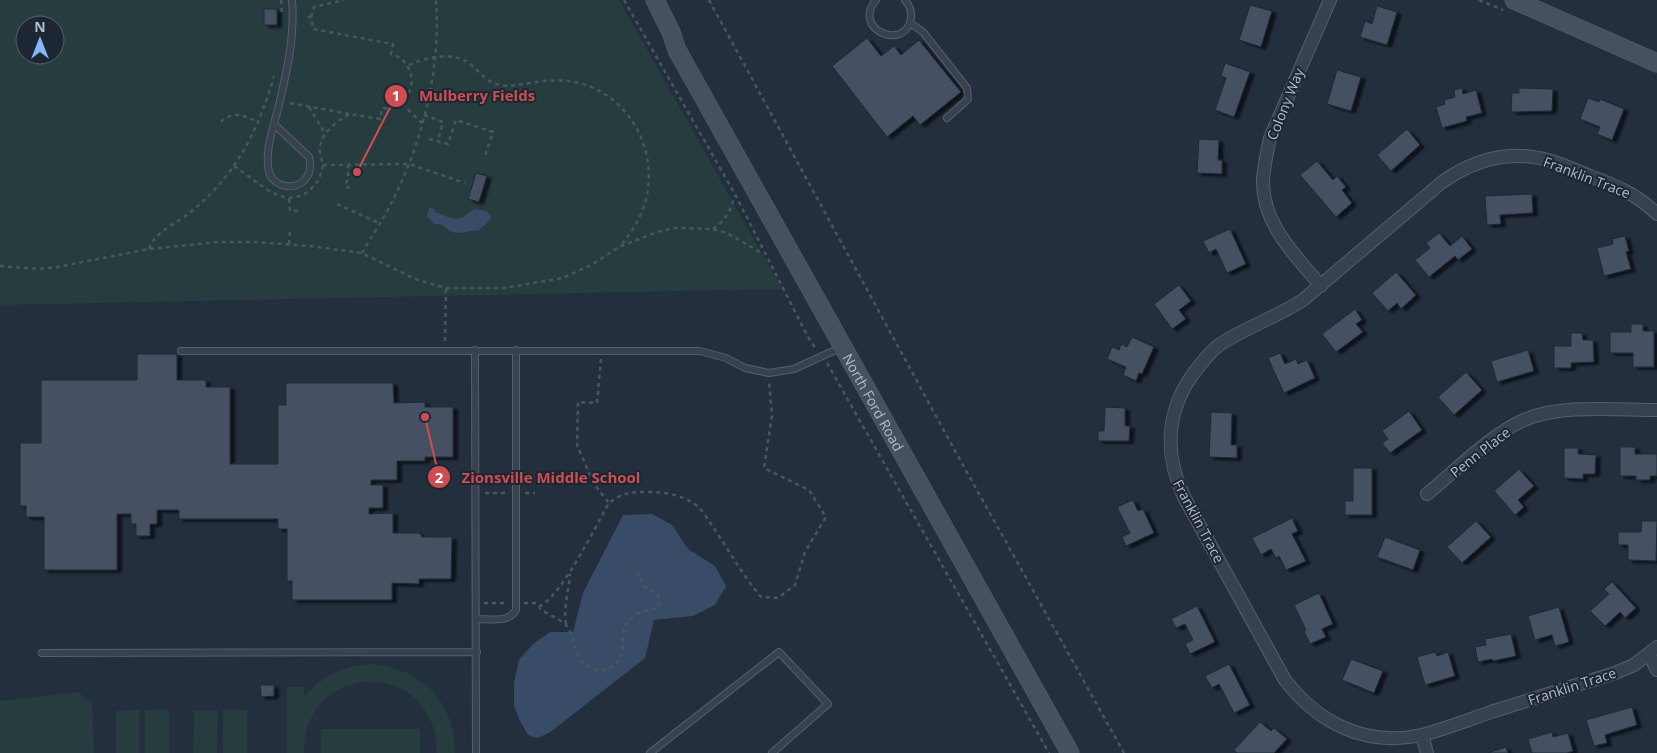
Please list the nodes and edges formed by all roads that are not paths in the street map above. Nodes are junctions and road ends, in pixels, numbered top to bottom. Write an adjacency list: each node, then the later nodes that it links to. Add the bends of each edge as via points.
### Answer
1 (292, 0): 12 (lane, via 292,45)
2 (642, 0): 9 (main road, North Ford Road, via 663,36)
3 (655, 0): 9 (main road, North Ford Road)
4 (905, 0): 8 (lane, via 910,9)
5 (1330, 0): 14 (street, Colony Way, via 1270,138 1263,182 1276,230)
6 (1514, 0): 10 (main road)
7 (873, 1): 8 (lane, via 870,11 872,24 881,33 894,35)
8 (910, 23): 11 (lane, via 922,32 967,88 968,99)
9 (677, 50): 15 (main road, North Ford Road)
10 (1657, 63)
11 (947, 118)
12 (275, 125): 12 (lane, via 268,156 270,175 280,185 300,184 309,174 309,157)
13 (1657, 214): 14 (street, Franklin Trace, via 1634,195 1556,163 1523,157 1490,159 1458,171 1441,183)
14 (1321, 286): 26 (street, Franklin Trace, via 1287,310 1219,345 1197,369 1180,395 1171,425 1176,479 1295,693 1323,717 1352,732 1379,738)
15 (844, 347): 17 (lane, via 794,369 769,373 700,351); 30 (main road, North Ford Road)
16 (475, 350): 17 (lane); 18 (lane); 21 (lane)
17 (516, 350): 21 (lane, via 516,610 508,619)
18 (181, 351)
19 (1657, 410): 20 (street, Penn Place, via 1568,410 1524,420 1497,436)
20 (1427, 494)
21 (476, 619): 23 (lane)
22 (1653, 651): 25 (street); 26 (street, Franklin Trace, via 1634,665 1615,673)
23 (476, 652): 24 (lane); 27 (lane)
24 (42, 653)
25 (1657, 670)
26 (1422, 735): 31 (street)
27 (476, 753)
28 (650, 753): 29 (lane, via 779,652 828,704)
29 (772, 753)
30 (1070, 753)
31 (1427, 753)

